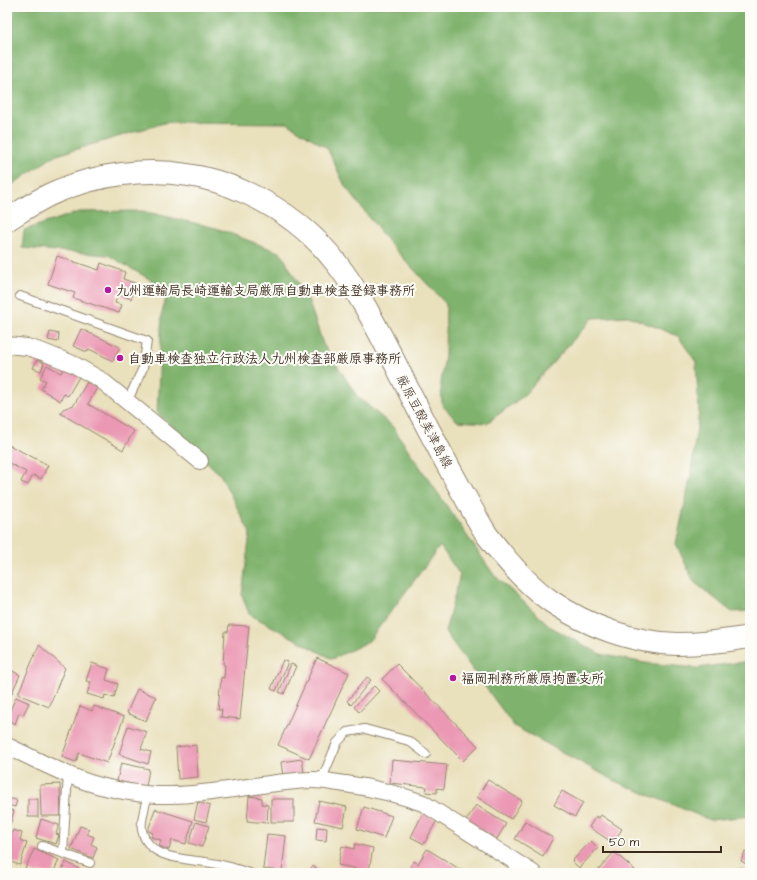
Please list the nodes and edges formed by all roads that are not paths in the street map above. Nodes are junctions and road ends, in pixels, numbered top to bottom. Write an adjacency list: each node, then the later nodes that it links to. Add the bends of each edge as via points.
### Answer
1 (7, 220): 6 (main road, 厳原豆酘美津島線, via 58,191 99,177 148,172 199,176 235,188 270,204 312,236 352,284 486,533 530,583 551,601 575,615 634,638 675,644 716,643)
2 (20, 296): 4 (lane, via 147,341 143,368)
3 (7, 345): 4 (street, via 27,347 73,364 100,380)
4 (127, 402): 5 (street)
5 (200, 461)
6 (750, 637)
7 (7, 746): 9 (street)
8 (426, 754): 10 (lane, via 409,741 402,739 364,729 347,732 337,743)
9 (68, 774): 11 (street, via 106,787); 13 (lane)
10 (321, 781): 11 (street, via 270,784 203,794); 16 (street, via 381,790 423,803)
11 (148, 794): 15 (lane, via 141,828 145,839 154,850 164,856 217,864)
12 (42, 846): 13 (lane)
13 (63, 853): 14 (lane)
14 (90, 863)
15 (250, 873)
16 (533, 873)

